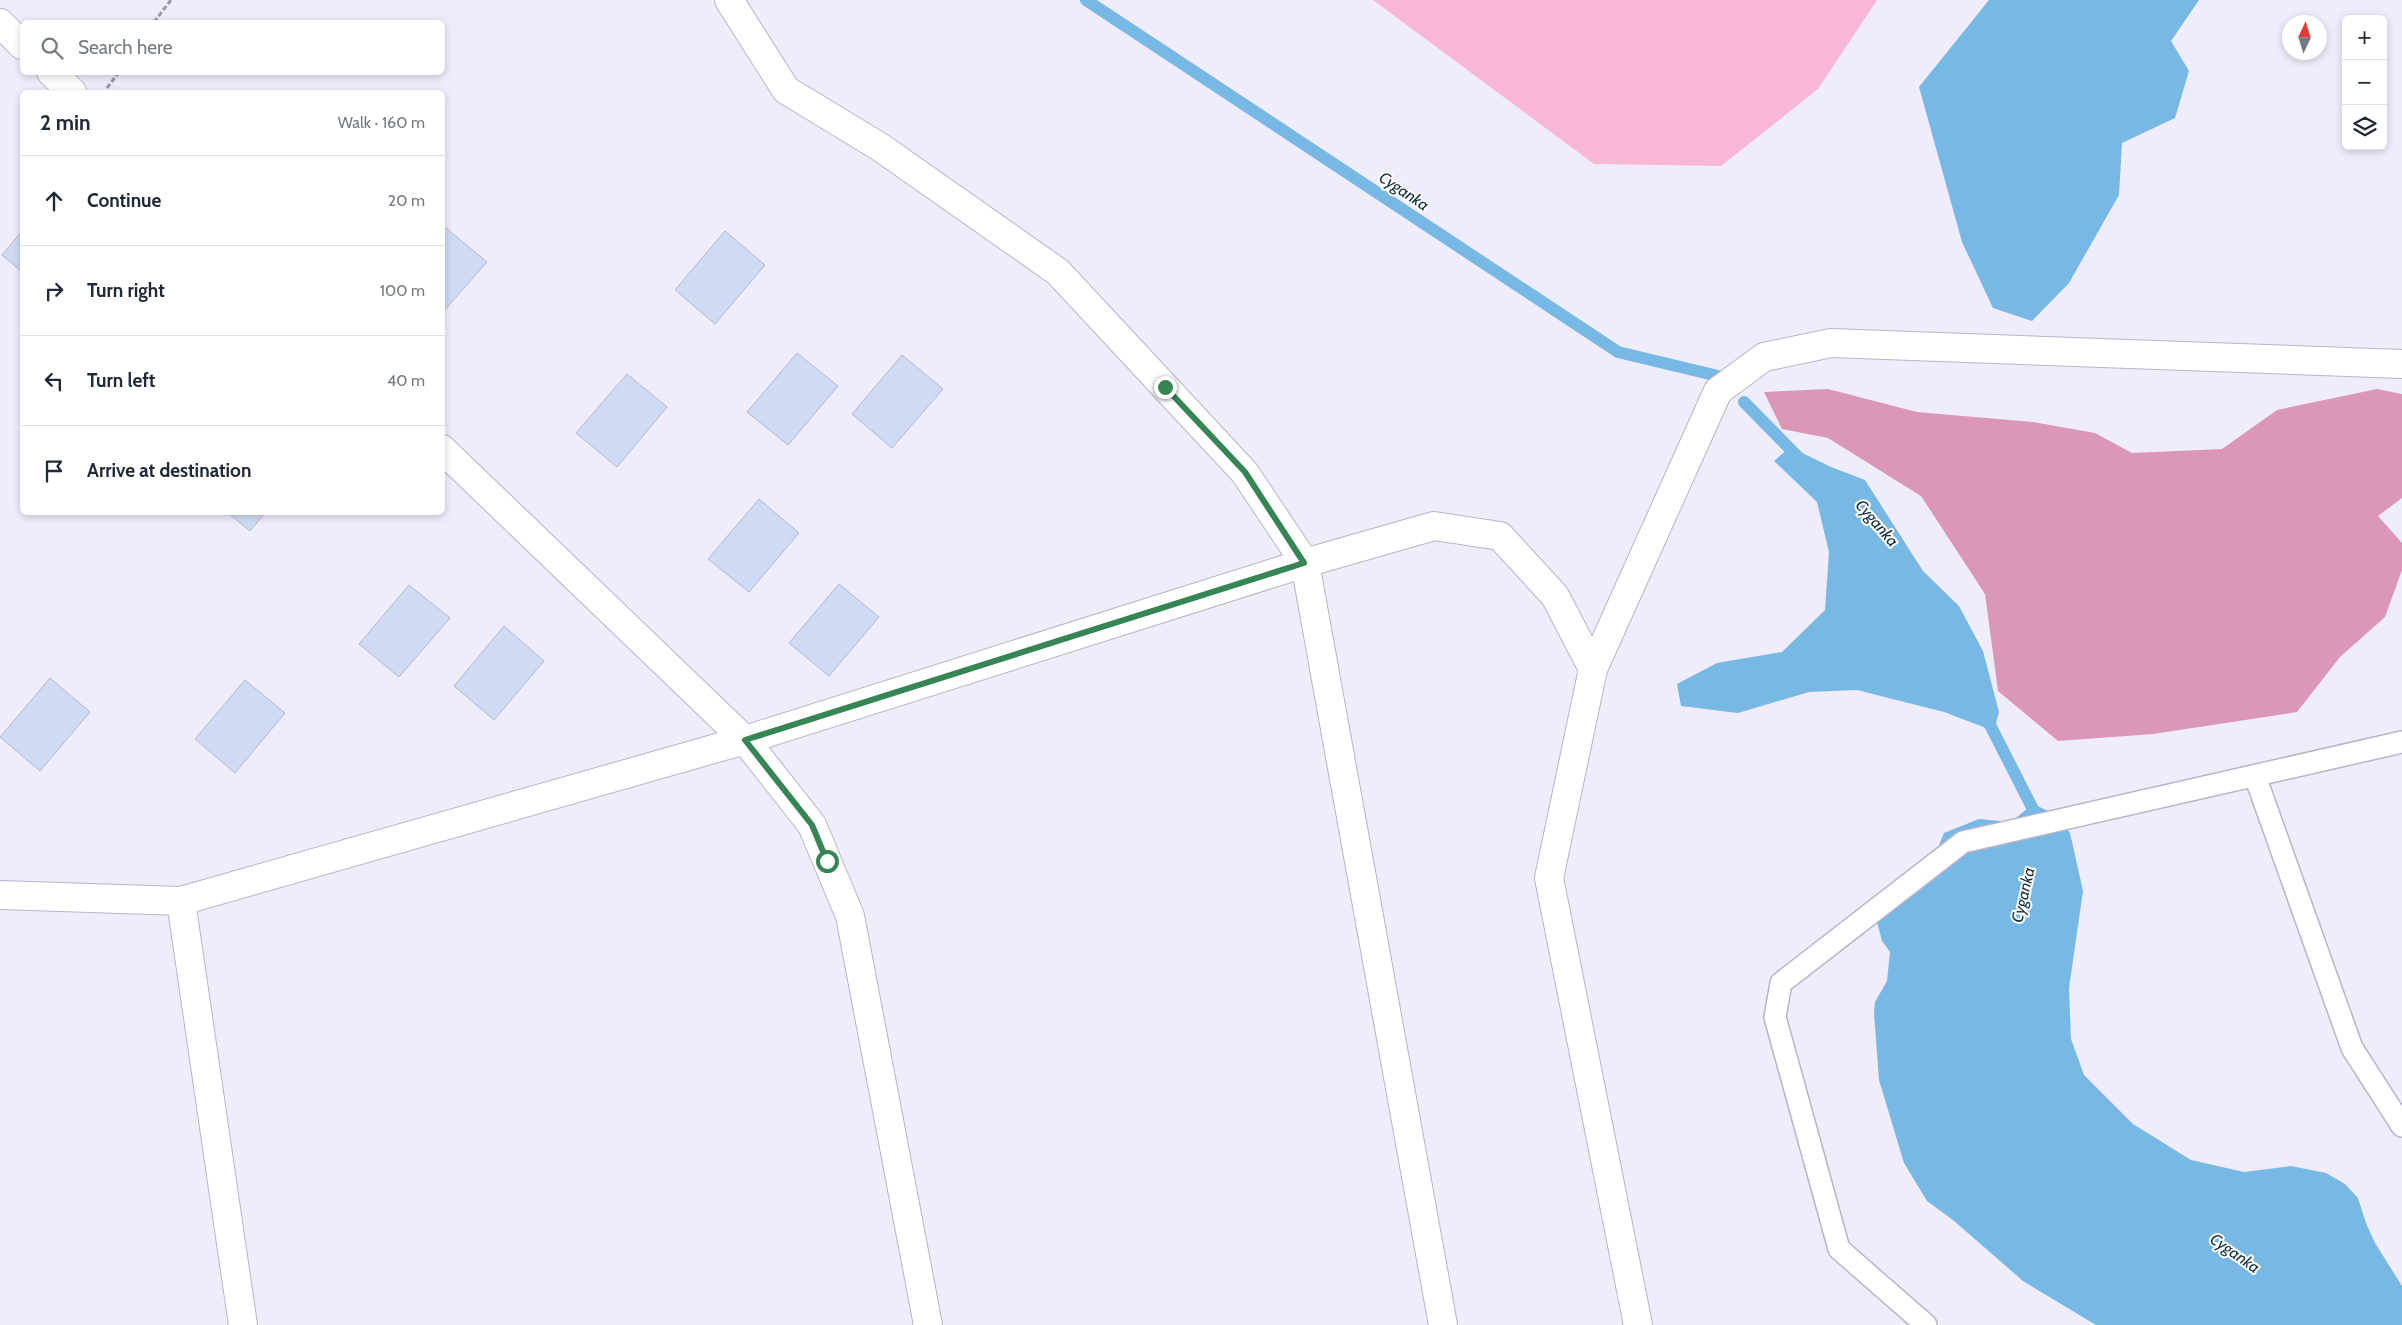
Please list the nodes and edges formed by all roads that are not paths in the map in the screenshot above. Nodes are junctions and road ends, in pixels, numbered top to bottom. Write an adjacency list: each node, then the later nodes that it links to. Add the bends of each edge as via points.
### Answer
1 (729, 0): 8 (street, via 786,90 880,147 1058,272 1245,472)
2 (0, 23): 3 (street)
3 (20, 43)
4 (54, 75): 5 (street)
5 (70, 90)
6 (2402, 364): 9 (street, via 1831,343 1764,357 1718,391)
7 (445, 452): 10 (street)
8 (1304, 563): 9 (street, via 1434,526 1500,536 1555,596); 10 (street); 18 (street)
9 (1593, 669): 19 (street, via 1549,878)
10 (745, 740): 14 (street); 17 (street, via 812,825 850,916)
11 (2402, 742): 12 (lane)
12 (2255, 776): 15 (lane, via 2352,1048); 20 (lane, via 1963,842 1781,983 1774,1017 1838,1249)
13 (0, 896): 14 (street)
14 (181, 900): 16 (street)
15 (2402, 1126)
16 (243, 1325)
17 (928, 1325)
18 (1443, 1325)
19 (1638, 1325)
20 (1926, 1325)

